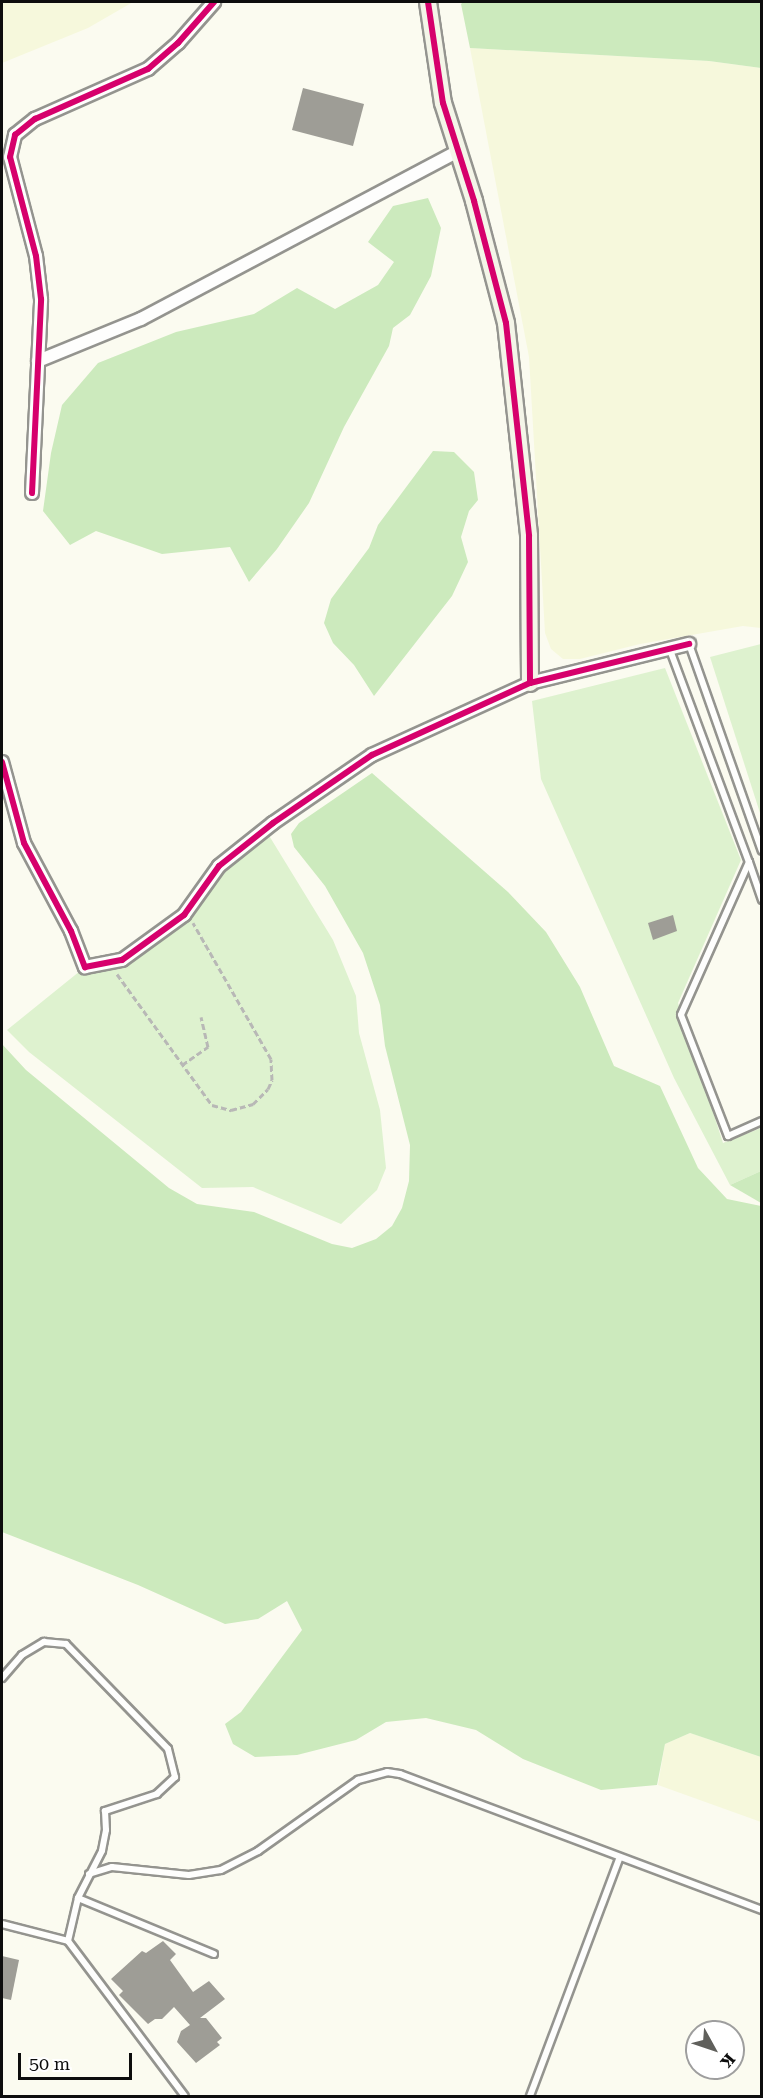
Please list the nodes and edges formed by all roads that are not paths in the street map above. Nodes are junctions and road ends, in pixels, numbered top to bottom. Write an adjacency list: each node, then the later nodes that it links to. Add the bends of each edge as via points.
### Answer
1 (214, 2): 4 (street, via 178,44 148,69 35,119 15,135 10,157 36,256 41,299)
2 (428, 2): 3 (street, via 443,103)
3 (458, 151): 4 (street, via 141,319); 8 (street, via 506,323 529,536)
4 (38, 361): 5 (street)
5 (32, 493)
6 (689, 644): 7 (street); 10 (lane)
7 (670, 650): 8 (street); 12 (lane)
8 (530, 683): 9 (street, via 372,755 273,823 219,866 186,911 122,960 85,967 71,931 24,843)
9 (2, 762)
10 (760, 839): 11 (lane)
11 (762, 851)
12 (749, 862): 13 (lane); 14 (lane, via 681,1015 728,1136)
13 (762, 900)
14 (762, 1121)
15 (2, 1678): 17 (lane, via 22,1655 44,1642 66,1644 168,1749 175,1777 157,1794 105,1811 102,1851)
16 (620, 1857): 17 (lane, via 387,1772 358,1780 258,1851 221,1870 189,1875 112,1867); 19 (lane); 24 (lane)
17 (89, 1874): 18 (lane)
18 (78, 1898): 21 (lane); 22 (lane)
19 (762, 1910)
20 (2, 1924): 21 (lane)
21 (68, 1941): 23 (lane)
22 (214, 1954)
23 (185, 2097)
24 (530, 2097)

